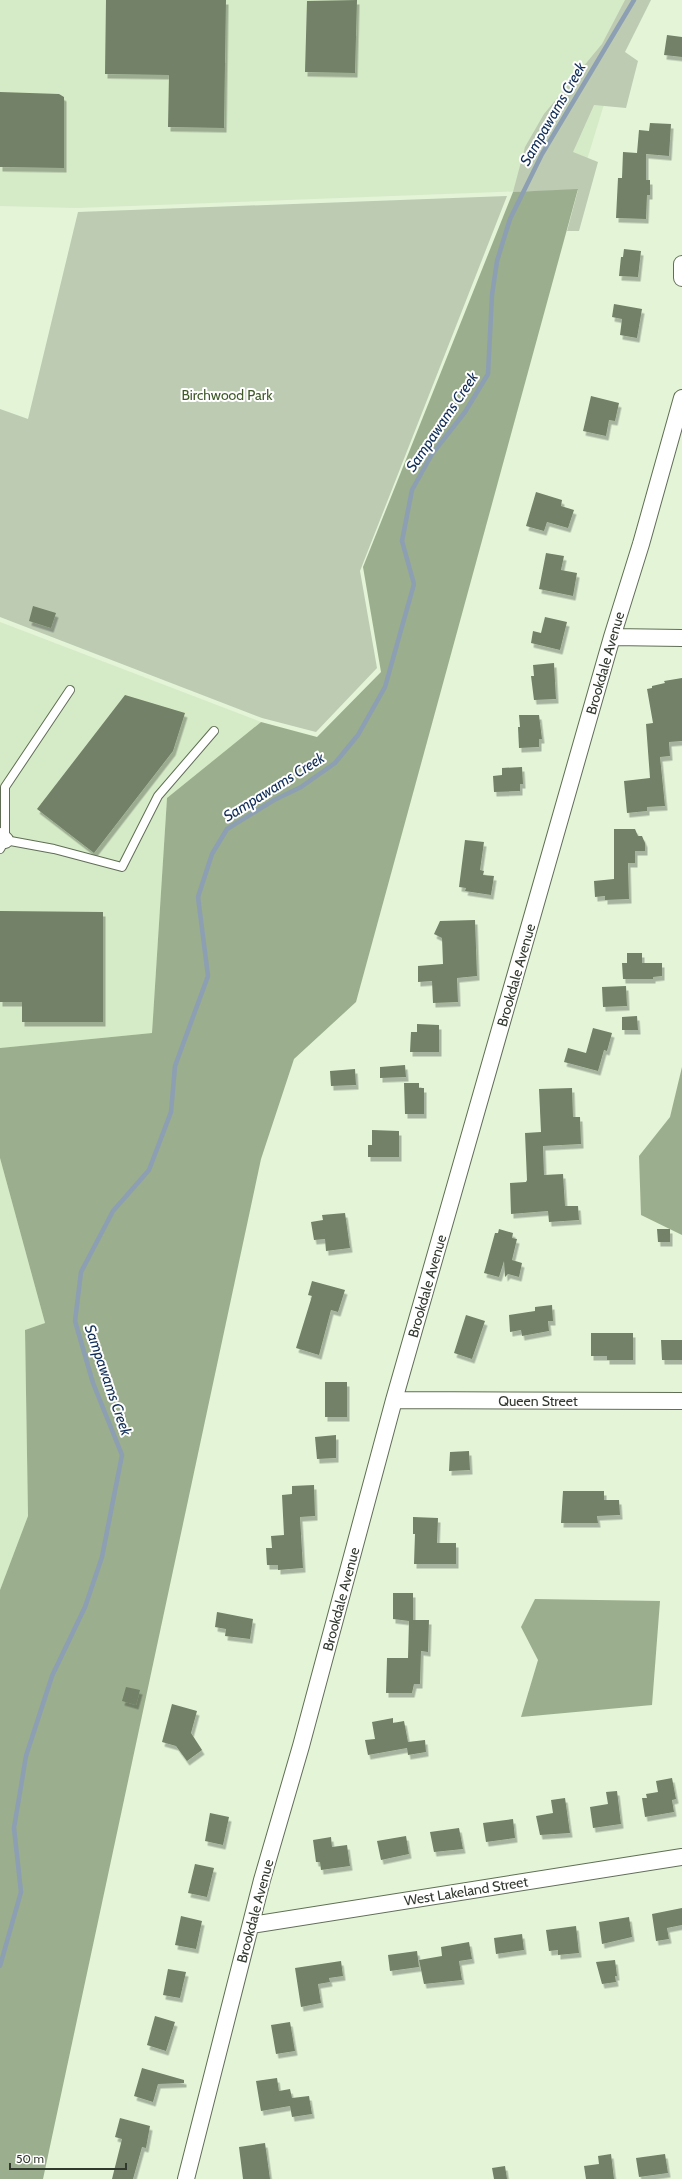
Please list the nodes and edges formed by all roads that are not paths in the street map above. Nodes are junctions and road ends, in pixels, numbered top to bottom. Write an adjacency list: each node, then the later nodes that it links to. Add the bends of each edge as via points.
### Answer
1 (682, 264): 2 (street)
2 (682, 278)
3 (682, 398): 4 (street, Brookdale Avenue)
4 (612, 637): 5 (street); 9 (street, Brookdale Avenue)
5 (682, 638)
6 (70, 690): 8 (lane, via 5,787)
7 (214, 731): 8 (lane, via 158,796 122,867 54,849)
8 (2, 842)
9 (394, 1400): 10 (street, Queen Street); 12 (street, Brookdale Avenue)
10 (682, 1401)
11 (682, 1858): 12 (street, West Lakeland Street)
12 (251, 1925): 13 (street, Brookdale Avenue)
13 (186, 2179)

